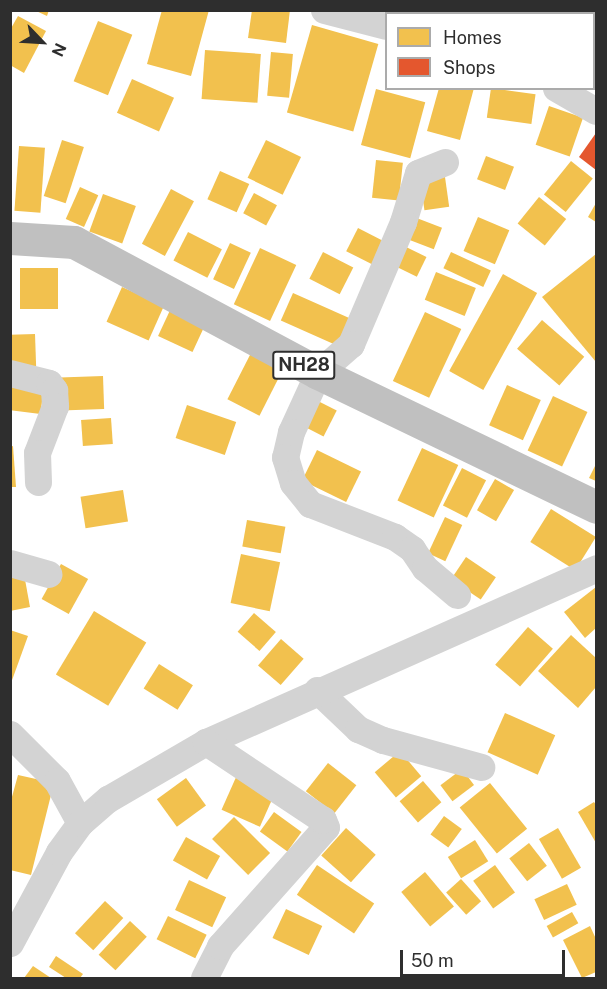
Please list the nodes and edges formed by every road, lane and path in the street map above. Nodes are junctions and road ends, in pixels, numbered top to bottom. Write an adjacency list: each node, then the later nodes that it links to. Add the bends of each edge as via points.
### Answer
1 (324, 10): 2 (street)
2 (385, 25)
3 (560, 90): 4 (street)
4 (597, 111)
5 (445, 162): 8 (street, via 418,173 403,222 351,344)
6 (10, 238): 8 (highway, NH28, via 74,242)
7 (10, 373): 9 (street, via 49,383 54,390 55,406 37,453)
8 (318, 373): 10 (highway, NH28); 14 (street, via 291,432 285,457 293,483 310,504 395,537)
9 (38, 482)
10 (597, 507)
11 (10, 563): 13 (street)
12 (597, 568): 15 (street)
13 (48, 574)
14 (457, 595)
15 (317, 690): 17 (street); 18 (street, via 358,729 383,740)
16 (10, 734): 19 (street, via 57,781)
17 (206, 742): 19 (street, via 108,799); 21 (street, via 323,820 326,827 225,940)
18 (481, 767)
19 (80, 823): 20 (street, via 59,852)
20 (10, 943)
21 (204, 978)

